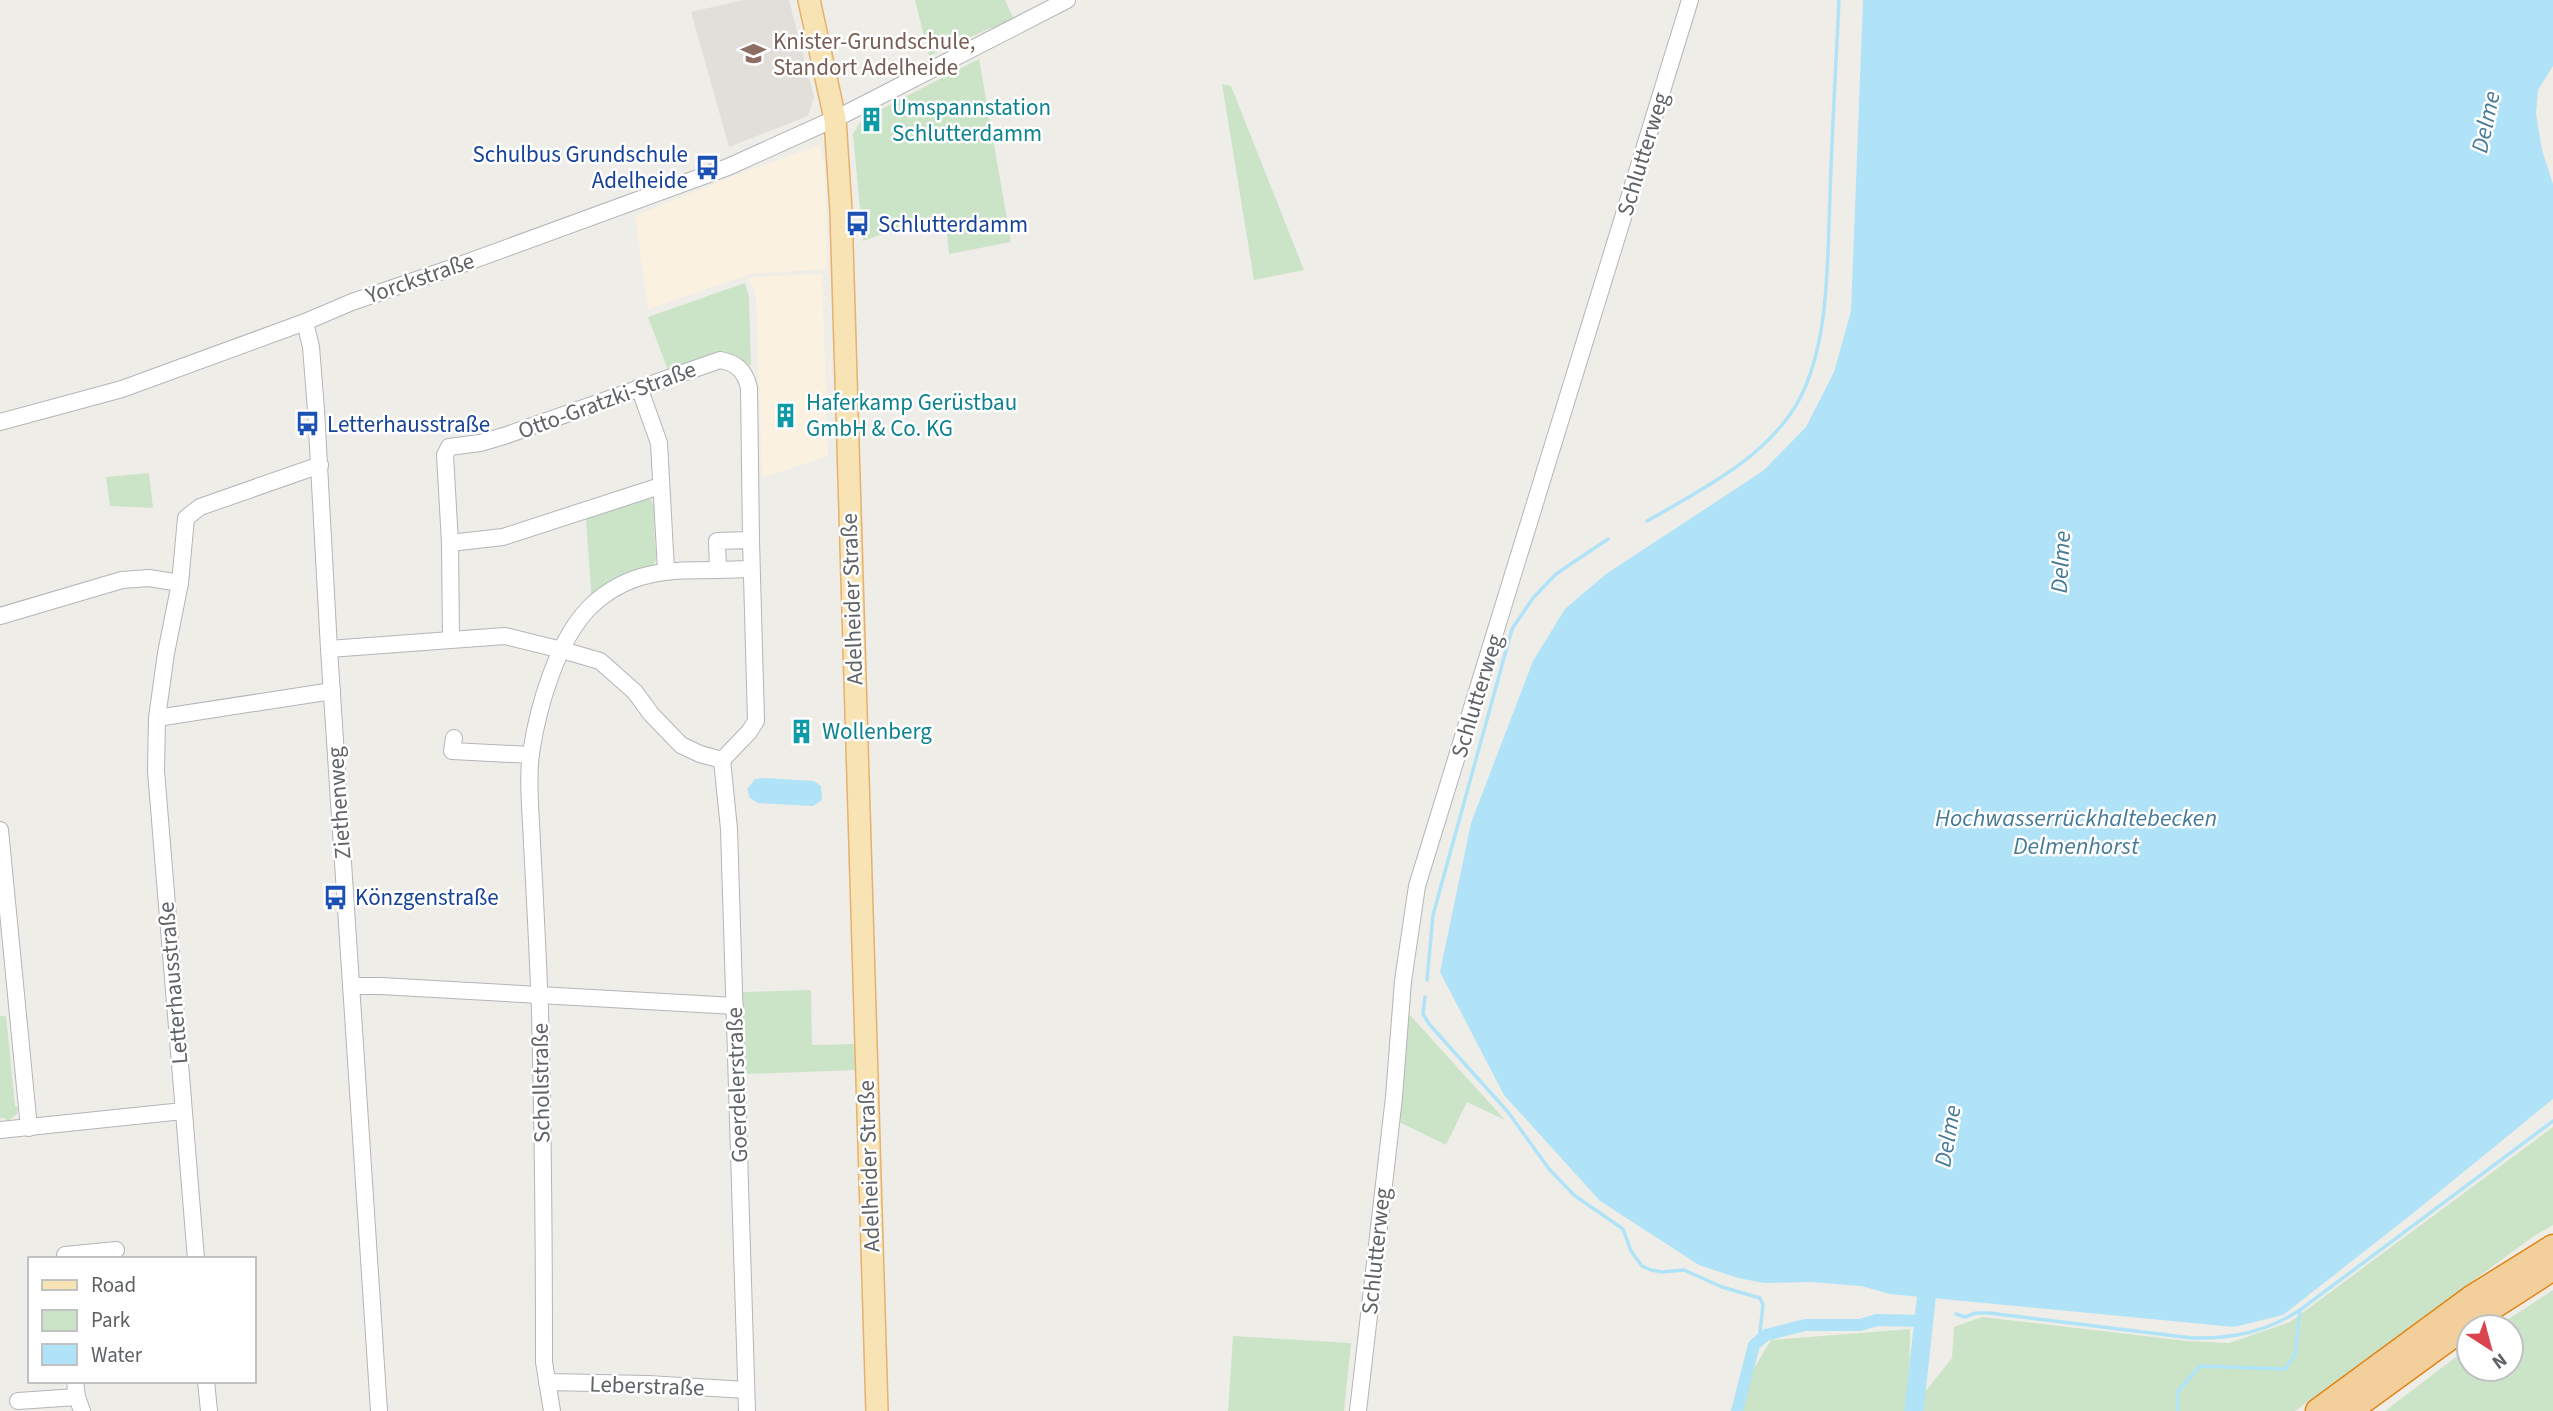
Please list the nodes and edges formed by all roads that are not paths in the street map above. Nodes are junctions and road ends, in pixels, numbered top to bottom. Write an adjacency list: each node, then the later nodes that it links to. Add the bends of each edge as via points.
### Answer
1 (809, 0): 4 (main road, Adelheider Straße)
2 (1067, 0): 4 (street)
3 (1690, 0): 47 (street, Schlutterweg, via 1418,886 1403,981)
4 (835, 119): 5 (street, Yorckstraße, via 728,167); 46 (main road, Adelheider Straße)
5 (305, 322): 7 (street, Yorckstraße, via 122,389); 8 (street, Ziethenweg)
6 (639, 387): 9 (street, via 659,443); 10 (street, Otto-Gratzki-Straße, via 720,360 743,371 748,388); 11 (street, Otto-Gratzki-Straße, via 504,436 449,447 445,455)
7 (0, 422)
8 (320, 465): 15 (street, Letterhausstraße, via 192,512 186,518); 18 (street, Ziethenweg)
9 (660, 486): 11 (street, via 503,537); 13 (street)
10 (751, 540): 12 (street); 14 (street, via 717,541)
11 (450, 543): 17 (street, Otto-Gratzki-Straße)
12 (751, 569): 14 (street, Schollstraße); 24 (street, via 756,721)
13 (666, 570): 14 (street, Schollstraße); 19 (street, Schollstraße, via 613,589 590,608)
14 (718, 570)
15 (180, 583): 16 (street, via 122,580); 21 (street, Letterhausstraße)
16 (0, 616)
17 (451, 639): 18 (street); 19 (street, via 505,636)
18 (329, 649): 20 (street, Ziethenweg)
19 (562, 650): 23 (street, Schollstraße, via 540,710); 24 (street, via 600,662 635,692 681,745)
20 (332, 691): 21 (street); 26 (street, Ziethenweg)
21 (158, 718): 29 (street, Letterhausstraße, via 157,810)
22 (452, 752): 23 (street)
23 (531, 755): 27 (street, Schollstraße)
24 (722, 760): 28 (street, Goerdelerstraße)
25 (0, 830): 30 (street)
26 (351, 986): 27 (street); 43 (street, Ziethenweg)
27 (539, 994): 28 (street); 37 (street, Schollstraße)
28 (735, 1006): 39 (street, Goerdelerstraße)
29 (183, 1111): 30 (street); 35 (street, Letterhausstraße)
30 (29, 1128): 31 (street)
31 (0, 1130)
32 (2553, 1247): 48 (highway, via 2473,1297)
33 (116, 1250): 34 (street)
34 (66, 1257)
35 (196, 1257)
36 (2553, 1268): 49 (highway)
37 (547, 1382): 39 (street, Leberstraße); 44 (street, Schollstraße)
38 (206, 1383): 42 (street)
39 (746, 1390): 45 (street, Goerdelerstraße)
40 (78, 1396): 41 (street)
41 (18, 1401)
42 (209, 1411)
43 (379, 1411)
44 (552, 1411)
45 (747, 1411)
46 (877, 1411)
47 (1358, 1411)
48 (2318, 1411)
49 (2349, 1411)

